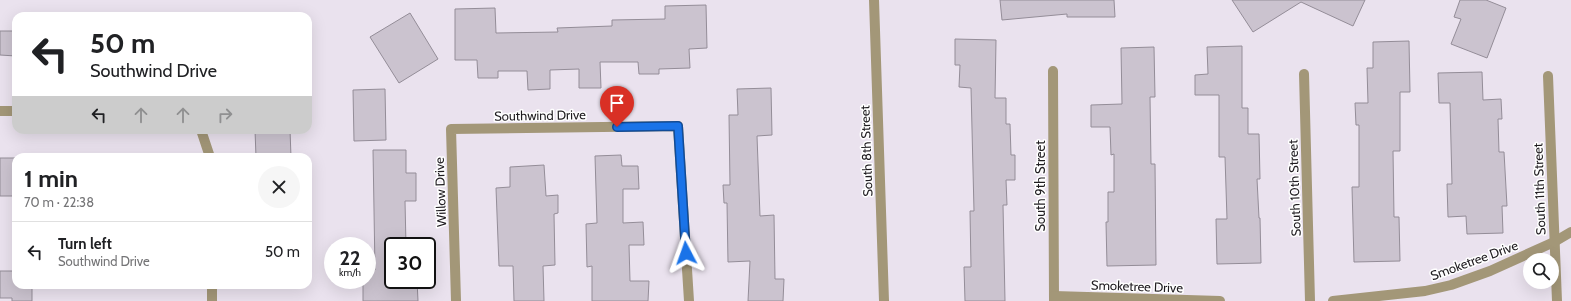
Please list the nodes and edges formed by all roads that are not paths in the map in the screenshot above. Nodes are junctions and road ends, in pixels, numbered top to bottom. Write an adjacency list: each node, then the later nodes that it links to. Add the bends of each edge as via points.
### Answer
1 (874, 0): 17 (street, South 8th Street)
2 (1052, 71): 13 (street, South 9th Street)
3 (1304, 74): 19 (street, South 10th Street)
4 (1548, 76): 11 (street, South 11th Street)
5 (0, 111): 6 (street)
6 (12, 111)
7 (451, 129): 15 (street, Willow Drive); 16 (street, Southwind Drive, via 678,126)
8 (202, 134): 9 (street)
9 (209, 153)
10 (1571, 232): 11 (street, Smoketree Drive)
11 (1554, 242): 20 (street, Smoketree Drive, via 1490,271 1451,285 1424,291); 21 (street, South 11th Street)
12 (212, 289): 14 (street)
13 (1054, 299): 18 (street, Smoketree Drive)
14 (212, 301)
15 (456, 301)
16 (689, 301)
17 (884, 301)
18 (1220, 301)
19 (1310, 301)
20 (1333, 301)
21 (1557, 301)

